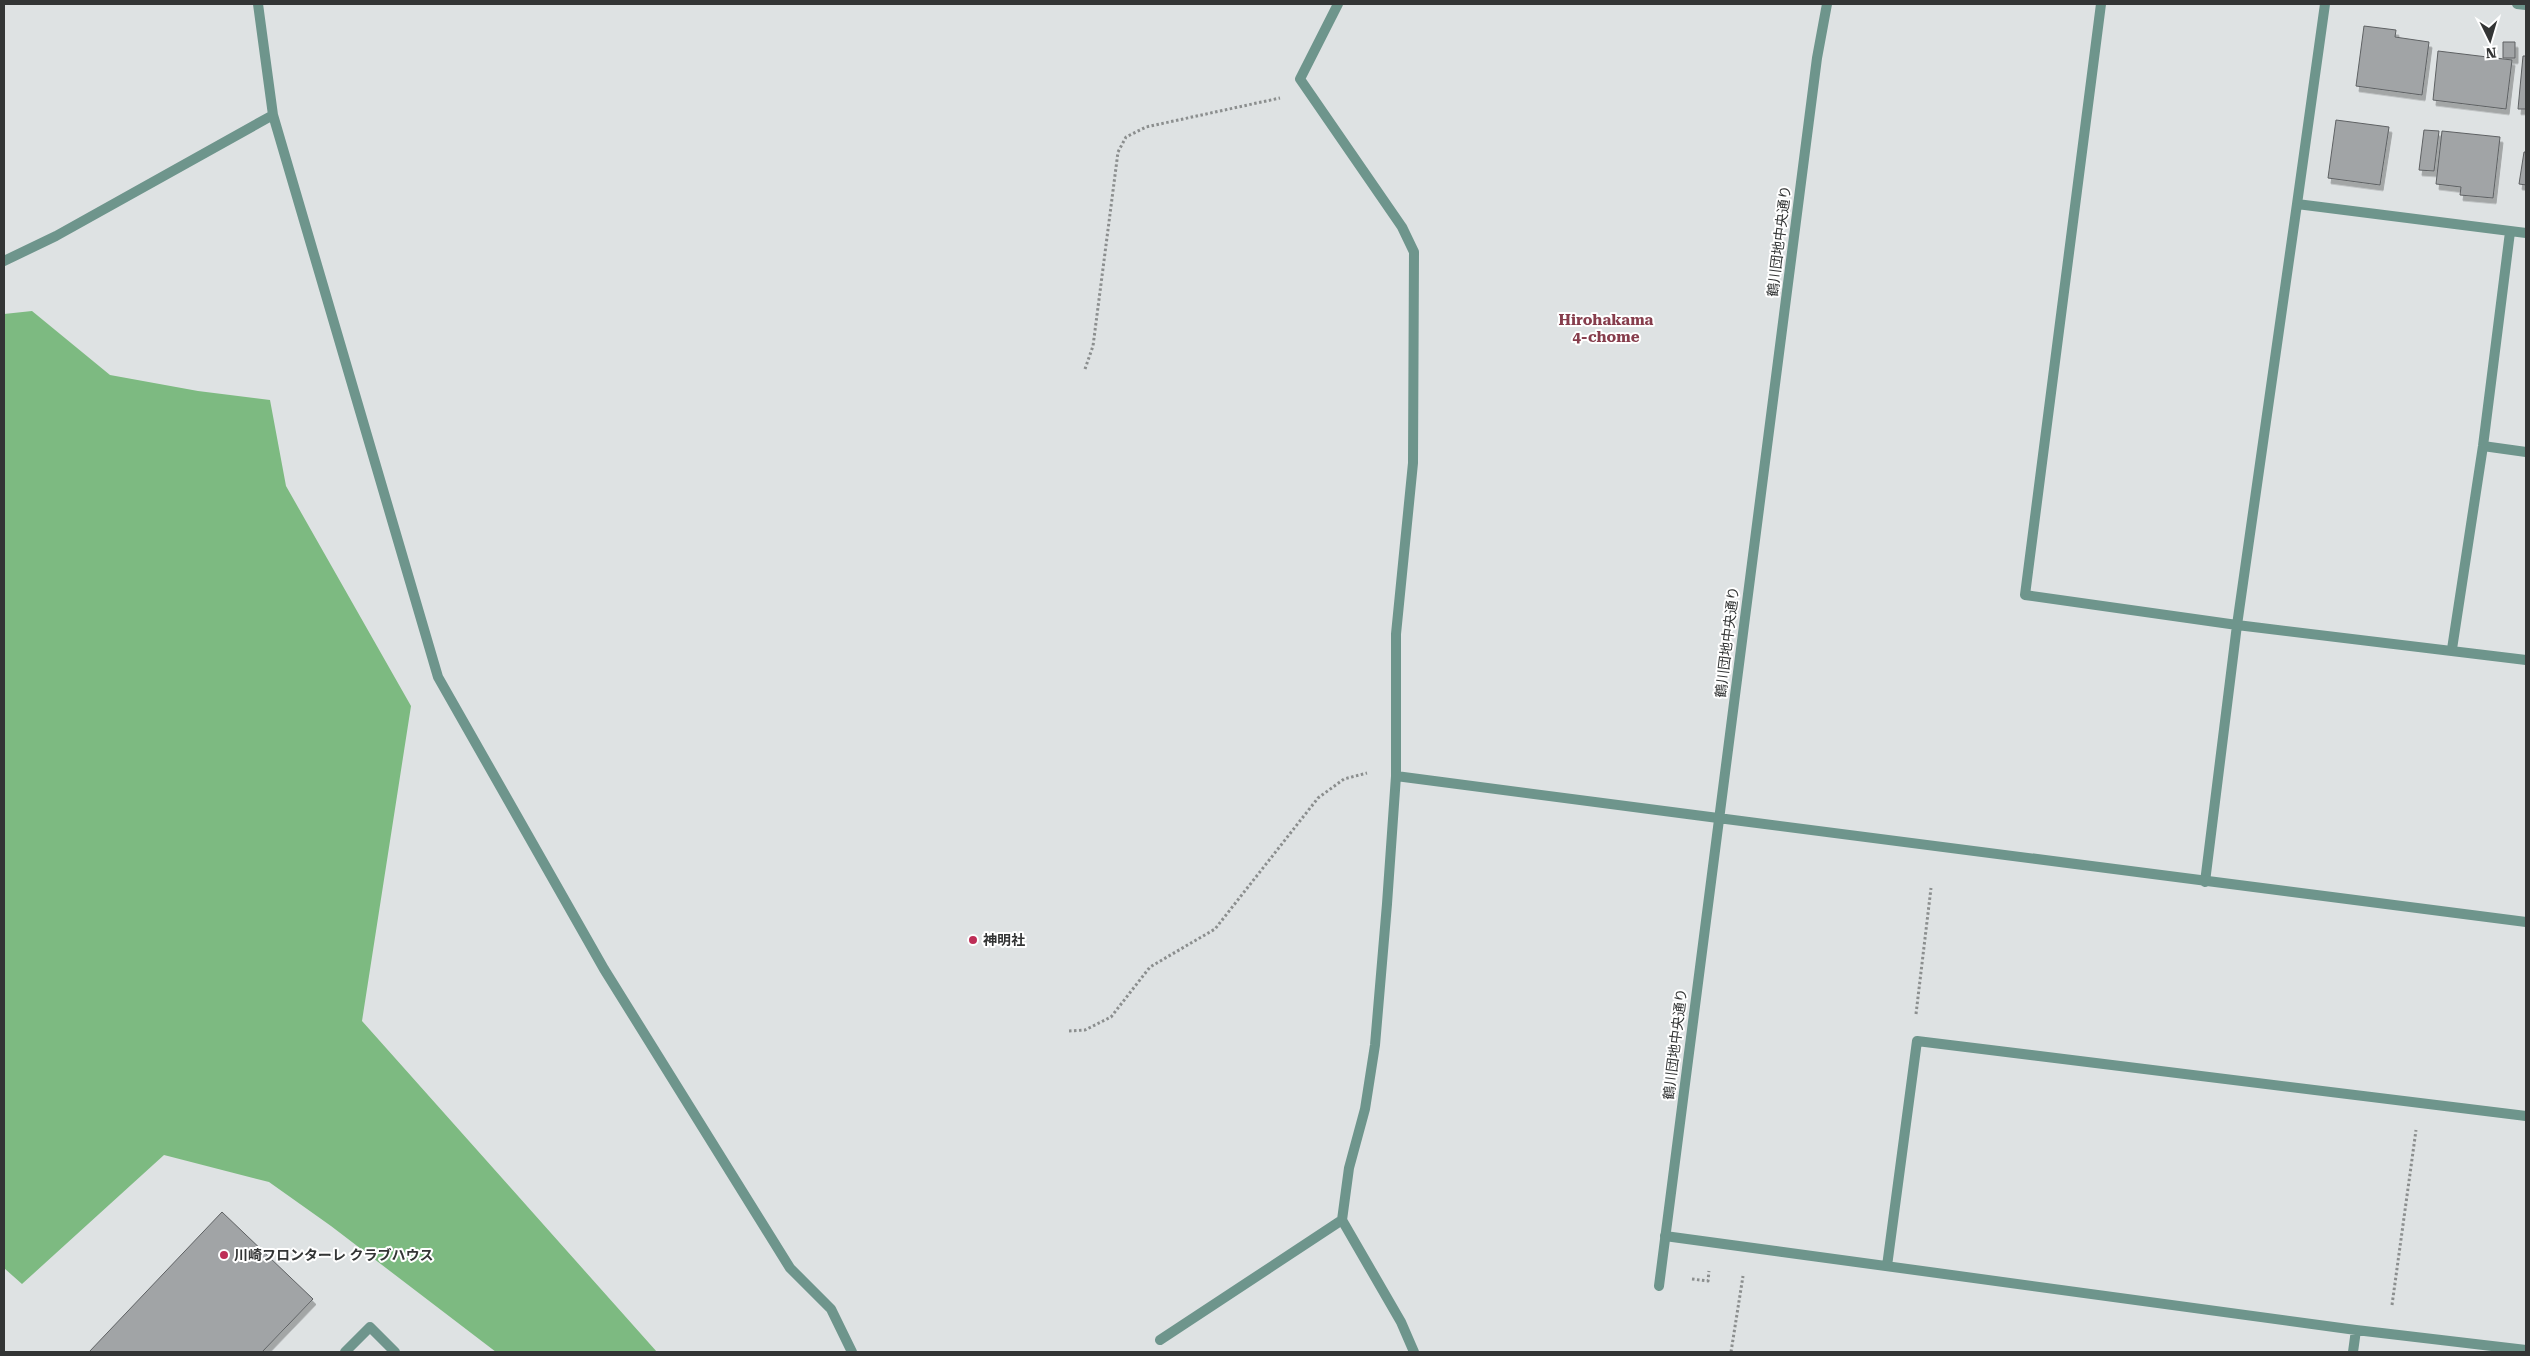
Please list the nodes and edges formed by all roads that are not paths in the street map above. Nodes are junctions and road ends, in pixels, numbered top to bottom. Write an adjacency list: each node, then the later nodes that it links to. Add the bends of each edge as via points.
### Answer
1 (258, 4): 8 (street)
2 (1338, 4): 18 (street, via 1300,79 1402,227 1414,252 1413,463 1396,634)
3 (1827, 4): 19 (street, 鶴川団地中央通り, via 1817,58)
4 (2101, 4): 15 (street, via 2025,595)
5 (2325, 4): 9 (street)
6 (2517, 4): 7 (street)
7 (2526, 5)
8 (273, 115): 12 (street, via 56,236); 32 (street, via 438,677 604,969 790,1268 831,1309)
9 (2298, 204): 10 (street); 15 (street)
10 (2510, 232): 11 (street); 13 (street)
11 (2526, 234)
12 (4, 261)
13 (2483, 446): 14 (street); 16 (street)
14 (2526, 452)
15 (2237, 625): 16 (street); 20 (street)
16 (2452, 649): 17 (street)
17 (2526, 660)
18 (1396, 776): 19 (street); 23 (street, via 1375,1045 1365,1109 1349,1168)
19 (1718, 818): 20 (street); 24 (street, 鶴川団地中央通り)
20 (2205, 882): 21 (street)
21 (2526, 922)
22 (2526, 1116): 25 (street, via 1917,1041)
23 (1342, 1220): 28 (street); 33 (street, via 1401,1322)
24 (1665, 1236): 25 (street); 26 (street, 鶴川団地中央通り)
25 (1887, 1266): 27 (street)
26 (1659, 1286)
27 (2356, 1330): 29 (street); 34 (street)
28 (1160, 1340)
29 (2526, 1350)
30 (345, 1352): 31 (street, via 370,1327)
31 (395, 1352)
32 (852, 1352)
33 (1414, 1352)
34 (2353, 1352)

